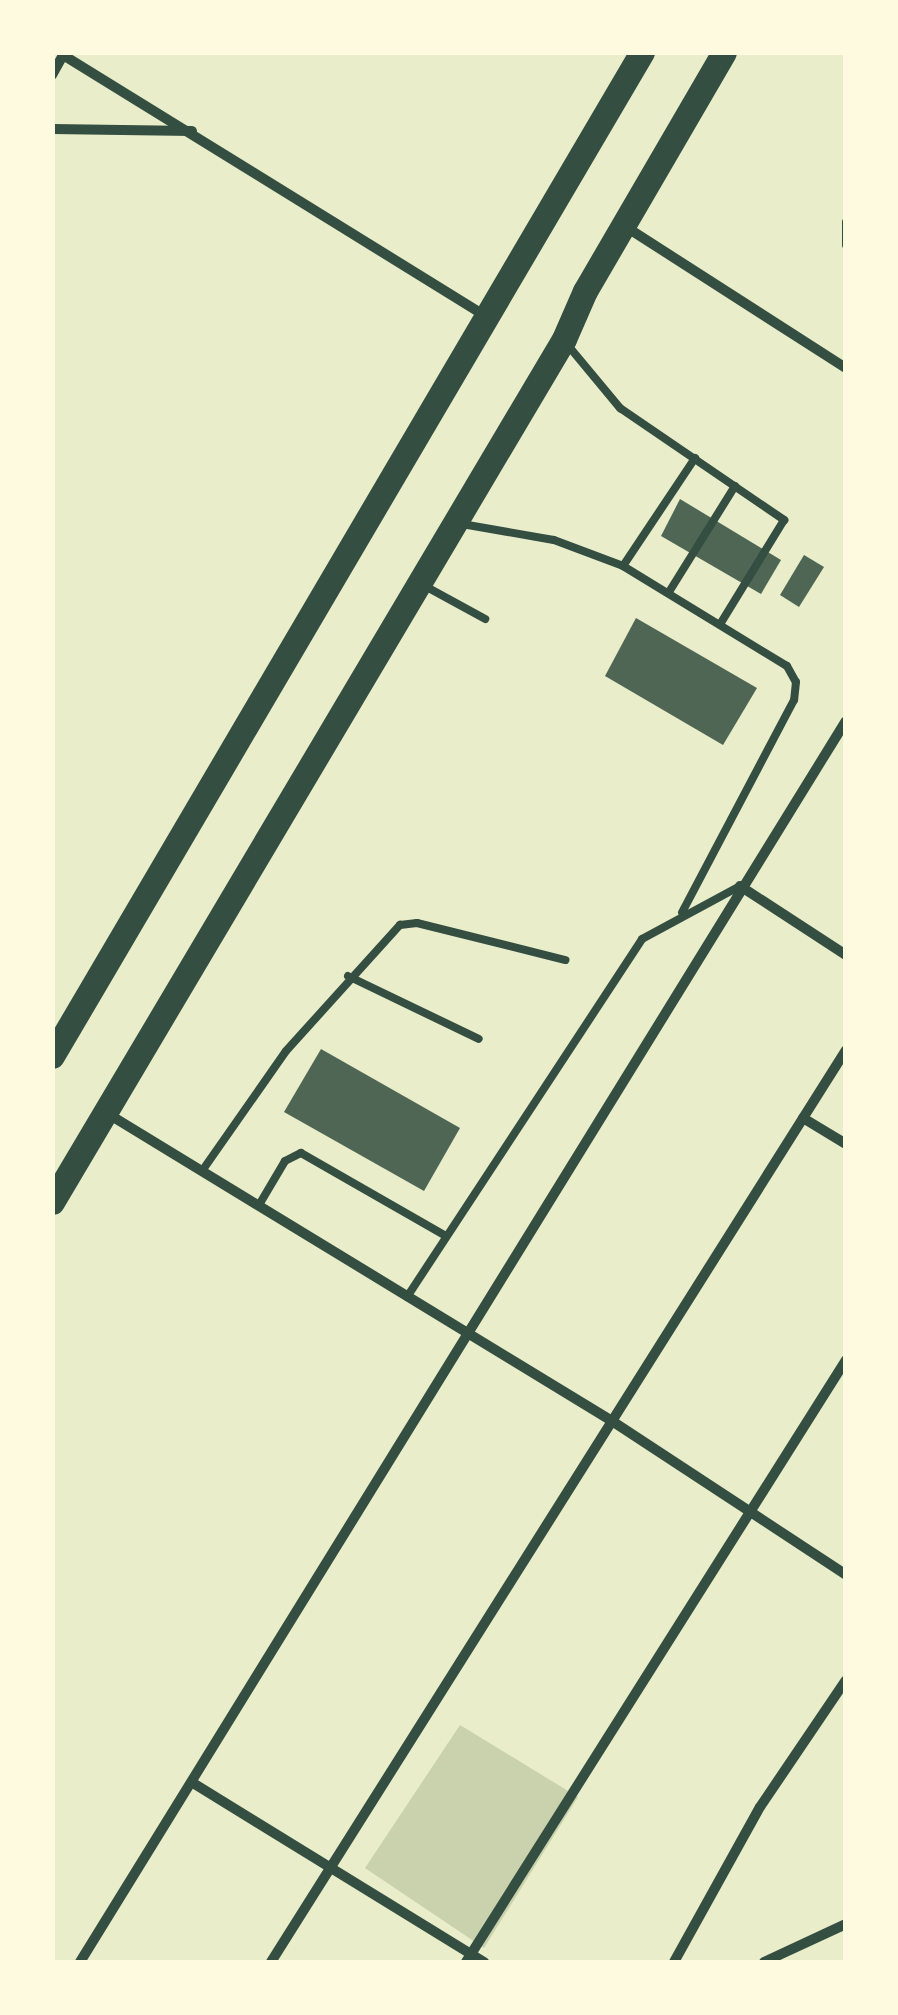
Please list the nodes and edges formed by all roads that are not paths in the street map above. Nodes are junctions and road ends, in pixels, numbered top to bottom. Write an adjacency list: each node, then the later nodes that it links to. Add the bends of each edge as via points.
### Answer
1 (642, 52): 10 (highway)
2 (724, 52): 8 (highway)
3 (64, 54): 4 (street); 6 (street)
4 (52, 75)
5 (52, 129): 6 (street)
6 (194, 131): 10 (street)
7 (846, 222): 9 (lane)
8 (623, 225): 11 (highway); 12 (street)
9 (846, 246)
10 (487, 316): 29 (highway)
11 (564, 339): 13 (lane, via 620,408); 15 (highway)
12 (846, 368)
13 (695, 458): 14 (lane); 16 (lane)
14 (735, 486): 18 (lane); 20 (lane, via 784,520)
15 (455, 522): 16 (lane, via 554,540); 17 (highway)
16 (623, 566): 18 (lane)
17 (415, 581): 19 (lane); 30 (highway)
18 (669, 592): 20 (lane)
19 (485, 620)
20 (721, 623): 23 (lane, via 787,666 796,682 794,700)
21 (846, 721): 22 (street)
22 (740, 886): 23 (lane); 24 (street); 38 (street)
23 (682, 912): 36 (lane, via 642,939)
24 (846, 954)
25 (565, 960): 26 (lane, via 418,923 387,934)
26 (348, 976): 27 (lane); 33 (lane)
27 (479, 1039)
28 (846, 1050): 31 (street)
29 (52, 1056)
30 (105, 1112): 33 (street); 34 (highway)
31 (803, 1118): 32 (street); 40 (street)
32 (846, 1144)
33 (202, 1171): 35 (street)
34 (52, 1202)
35 (259, 1205): 36 (lane, via 285,1162 302,1154 323,1160); 37 (street)
36 (446, 1236): 37 (lane)
37 (407, 1297): 38 (street)
38 (470, 1337): 40 (street); 44 (street)
39 (846, 1360): 41 (street)
40 (612, 1422): 41 (street); 45 (street)
41 (749, 1512): 42 (street); 47 (street)
42 (846, 1574)
43 (846, 1680): 51 (street, via 760,1807)
44 (192, 1784): 45 (street); 48 (street)
45 (328, 1872): 47 (street); 49 (street)
46 (846, 1924): 52 (street)
47 (468, 1959): 50 (street)
48 (80, 1962)
49 (272, 1962)
50 (484, 1962)
51 (674, 1962)
52 (764, 1962)

